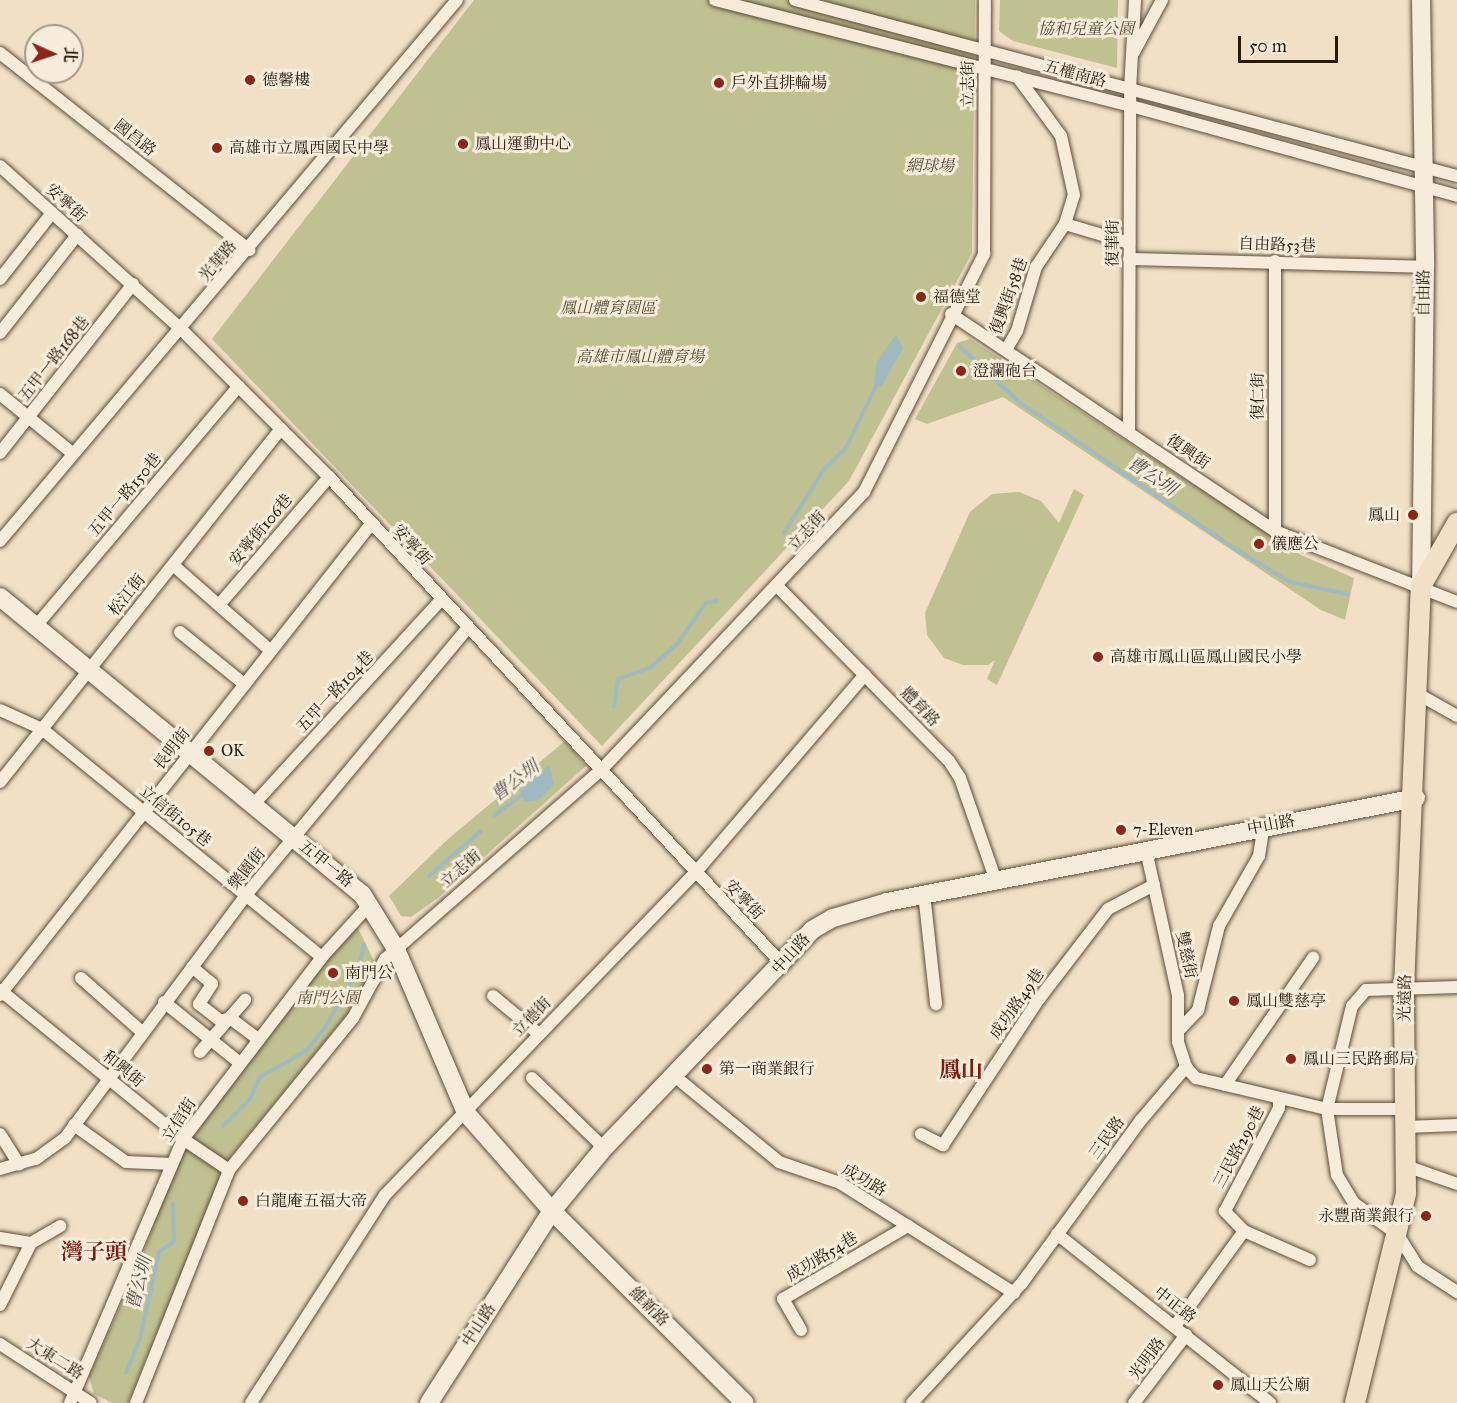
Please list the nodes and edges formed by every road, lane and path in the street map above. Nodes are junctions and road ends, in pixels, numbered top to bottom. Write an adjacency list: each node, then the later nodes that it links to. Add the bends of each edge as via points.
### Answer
1 (457, 0): 24 (street, 光華路)
2 (715, 0): 11 (street, 五權南路)
3 (795, 0): 8 (street, 五權南路)
4 (985, 0): 8 (street, 立志街)
5 (1135, 0): 10 (street, 復華街)
6 (1162, 0): 10 (street, 復華街)
7 (1421, 0): 16 (street, 自由路)
8 (984, 49): 11 (street, 立志街); 13 (street, 五權南路)
9 (0, 53): 24 (street, 國昌路)
10 (1132, 55): 13 (street, 復華街)
11 (985, 69): 12 (street, 五權南路); 30 (street, 立志街, via 984,254)
12 (1017, 76): 14 (street, 五權南路); 21 (street, 復興街58巷, via 1064,147 1074,195)
13 (1130, 90): 14 (street, 復華街); 16 (street, 五權南路)
14 (1131, 106): 18 (street, 五權南路); 23 (street, 復華街)
15 (0, 166): 20 (street, 安寧街)
16 (1424, 167): 17 (street, 五權南路); 18 (street, 自由路)
17 (1457, 176)
18 (1424, 188): 19 (street, 五權南路); 27 (street, 自由路)
19 (1457, 196)
20 (52, 213): 22 (street, 安寧街); 28 (street)
21 (1065, 224): 23 (street); 33 (street, 復興街58巷, via 1036,267 1017,331)
22 (77, 235): 29 (street, 安寧街); 32 (street)
23 (1129, 243): 25 (street, 復華街)
24 (249, 250): 31 (street, 光華路)
25 (1129, 258): 26 (street, 自由路53巷); 38 (street, 復華街)
26 (1275, 261): 27 (street, 自由路53巷); 44 (street, 復仁街)
27 (1425, 267): 47 (street, 自由路)
28 (0, 279)
29 (133, 284): 31 (street, 安寧街); 36 (street, 五甲一路168巷)
30 (951, 314): 33 (street, 復興街); 48 (street, 立志街, via 864,492)
31 (180, 328): 34 (street, 安寧街); 40 (street, 光華路)
32 (0, 333)
33 (1006, 350): 38 (street, 復興街)
34 (239, 386): 37 (street, 安寧街); 53 (street, 五甲一路150巷)
35 (0, 394): 36 (street)
36 (27, 419): 39 (street, 五甲一路168巷); 40 (street)
37 (281, 429): 41 (street, 安寧街); 46 (street, 松江街)
38 (1129, 432): 44 (street, 復興街)
39 (0, 453)
40 (72, 453): 45 (street, 光華路)
41 (329, 477): 43 (street, 安寧街); 52 (street, 安寧街106巷)
42 (1457, 523): 47 (main road)
43 (371, 524): 50 (street, 安寧街); 56 (street, 長明街)
44 (1275, 531): 47 (street, 復興街)
45 (0, 541)
46 (173, 565): 52 (street); 57 (street, 松江街)
47 (1421, 586): 51 (street, 復興街); 60 (main road, 光遠路)
48 (778, 587): 58 (street, 體育路); 65 (street, 立志街)
49 (0, 597): 53 (street, 五甲一路)
50 (441, 601): 54 (street, 安寧街); 68 (street, 五甲一路104巷)
51 (1457, 602)
52 (219, 605): 56 (street)
53 (36, 626): 57 (street, 五甲一路)
54 (467, 629): 65 (street, 安寧街); 71 (street, 樂園街)
55 (180, 632): 59 (street)
56 (271, 651): 59 (street, 長明街)
57 (89, 669): 63 (street, 松江街); 64 (street, 五甲一路)
58 (865, 675): 73 (street, 立德街); 74 (street, 體育路, via 960,778)
59 (244, 684): 64 (street, 長明街)
60 (1418, 694): 62 (street); 67 (main road, 光遠路)
61 (0, 710): 63 (street, 立信街105巷)
62 (1457, 716)
63 (42, 729): 66 (street, 松江街); 69 (street, 立信街105巷)
64 (190, 753): 68 (street, 五甲一路); 69 (street, 長明街)
65 (603, 768): 73 (street, 安寧街); 79 (street, 立志街)
66 (0, 782)
67 (1416, 798): 70 (street, 中山路); 86 (main road, 光遠路)
68 (253, 805): 71 (street, 五甲一路)
69 (144, 812): 77 (street, 立信街105巷); 87 (street, 長明街)
70 (1264, 826): 72 (street, 中山路); 93 (street, via 1259,855 1219,926 1198,1010)
71 (294, 837): 77 (street, 樂園街); 78 (street, 五甲一路)
72 (1146, 850): 74 (street, 中山路); 75 (street, 雙慈街)
73 (694, 873): 82 (street, 安寧街); 95 (street, 立德街)
74 (995, 878): 76 (street, 中山路)
75 (1154, 885): 93 (street, 雙慈街, via 1178,995); 112 (street, 成功路49巷, via 1108,909 1039,999 943,1145)
76 (924, 893): 82 (street, 中山路, via 833,918 812,930); 91 (street)
77 (246, 895): 80 (street, 立信街105巷); 83 (street, 樂園街)
78 (370, 904): 79 (street, 五甲一路); 80 (street, 立信街)
79 (395, 947): 107 (street, 五甲一路); 119 (street, via 376,972 353,1018)
80 (322, 957): 97 (street, 立信街)
81 (1313, 958): 104 (street)
82 (783, 964): 101 (street, 中山路)
83 (192, 968): 90 (street, 樂園街); 92 (street, via 212,984 199,1004 221,1021)
84 (81, 978): 94 (street)
85 (1457, 987): 86 (street)
86 (1404, 988): 106 (street, via 1366,990 1352,1006); 108 (main road, 光遠路)
87 (1, 992): 102 (street, 和興街)
88 (493, 996): 95 (street)
89 (245, 1000): 92 (street)
90 (164, 1002): 94 (street, 樂園街); 96 (street)
91 (936, 1004)
92 (230, 1018): 96 (street); 97 (street)
93 (1179, 1030): 100 (street, 雙慈街)
94 (142, 1032): 102 (street, 樂園街)
95 (539, 1034): 107 (street, 立德街)
96 (210, 1040): 98 (street); 99 (street)
97 (259, 1040): 99 (street, 立信街)
98 (200, 1052)
99 (240, 1063): 113 (street, 立信街)
100 (1186, 1067): 104 (street, via 1196,1078); 125 (street, 三民路, via 1141,1120)
101 (672, 1074): 114 (street, 中山路); 122 (street, 成功路, via 779,1162 840,1183)
102 (106, 1077): 109 (street, 樂園街); 113 (street, 和興街)
103 (532, 1078): 114 (street)
104 (1225, 1085): 105 (street)
105 (1279, 1098): 106 (street); 124 (street, 三民路290巷, via 1279,1108 1225,1211)
106 (1327, 1109): 108 (street); 126 (street, via 1337,1175 1354,1203)
107 (466, 1113): 121 (street, 五甲一路); 141 (street, 立德街, via 385,1195)
108 (1405, 1118): 110 (street); 117 (main road, 光遠路)
109 (74, 1125): 115 (street, 樂園街, via 65,1138 36,1160); 116 (street, via 126,1162)
110 (1457, 1125)
111 (0, 1134): 115 (street)
112 (921, 1134)
113 (183, 1139): 116 (street, 立信街); 119 (street, 和興街)
114 (604, 1148): 121 (street, 中山路)
115 (19, 1164): 118 (street, 樂園街)
116 (172, 1164): 137 (street, 立信街)
117 (1406, 1166): 120 (street); 126 (main road, 光遠路)
118 (0, 1169)
119 (229, 1170): 140 (street)
120 (1457, 1184)
121 (552, 1211): 142 (street, 中山路); 143 (street, 維新路)
122 (908, 1226): 131 (street, 成功路); 134 (street, 成功路54巷, via 783,1299)
123 (60, 1227): 128 (street)
124 (1244, 1231): 129 (street); 133 (street)
125 (1057, 1234): 131 (street, 三民路); 133 (street, 中正路)
126 (1398, 1235): 130 (street, via 1417,1266); 147 (main road, 光遠路)
127 (0, 1238): 128 (street)
128 (32, 1243): 132 (street)
129 (1310, 1260)
130 (1457, 1292)
131 (1014, 1293): 144 (street, 三民路)
132 (0, 1305)
133 (1175, 1326): 135 (street, 中正路)
134 (801, 1330)
135 (1186, 1335): 145 (street, 光明路); 146 (street, 中正路)
136 (0, 1344): 137 (street, 大東二路)
137 (73, 1390): 138 (street, 立信街); 139 (street, 大東二路)
138 (70, 1403)
139 (91, 1403)
140 (136, 1403)
141 (251, 1403)
142 (429, 1403)
143 (745, 1403)
144 (912, 1403)
145 (1134, 1403)
146 (1270, 1403)
147 (1355, 1403)

